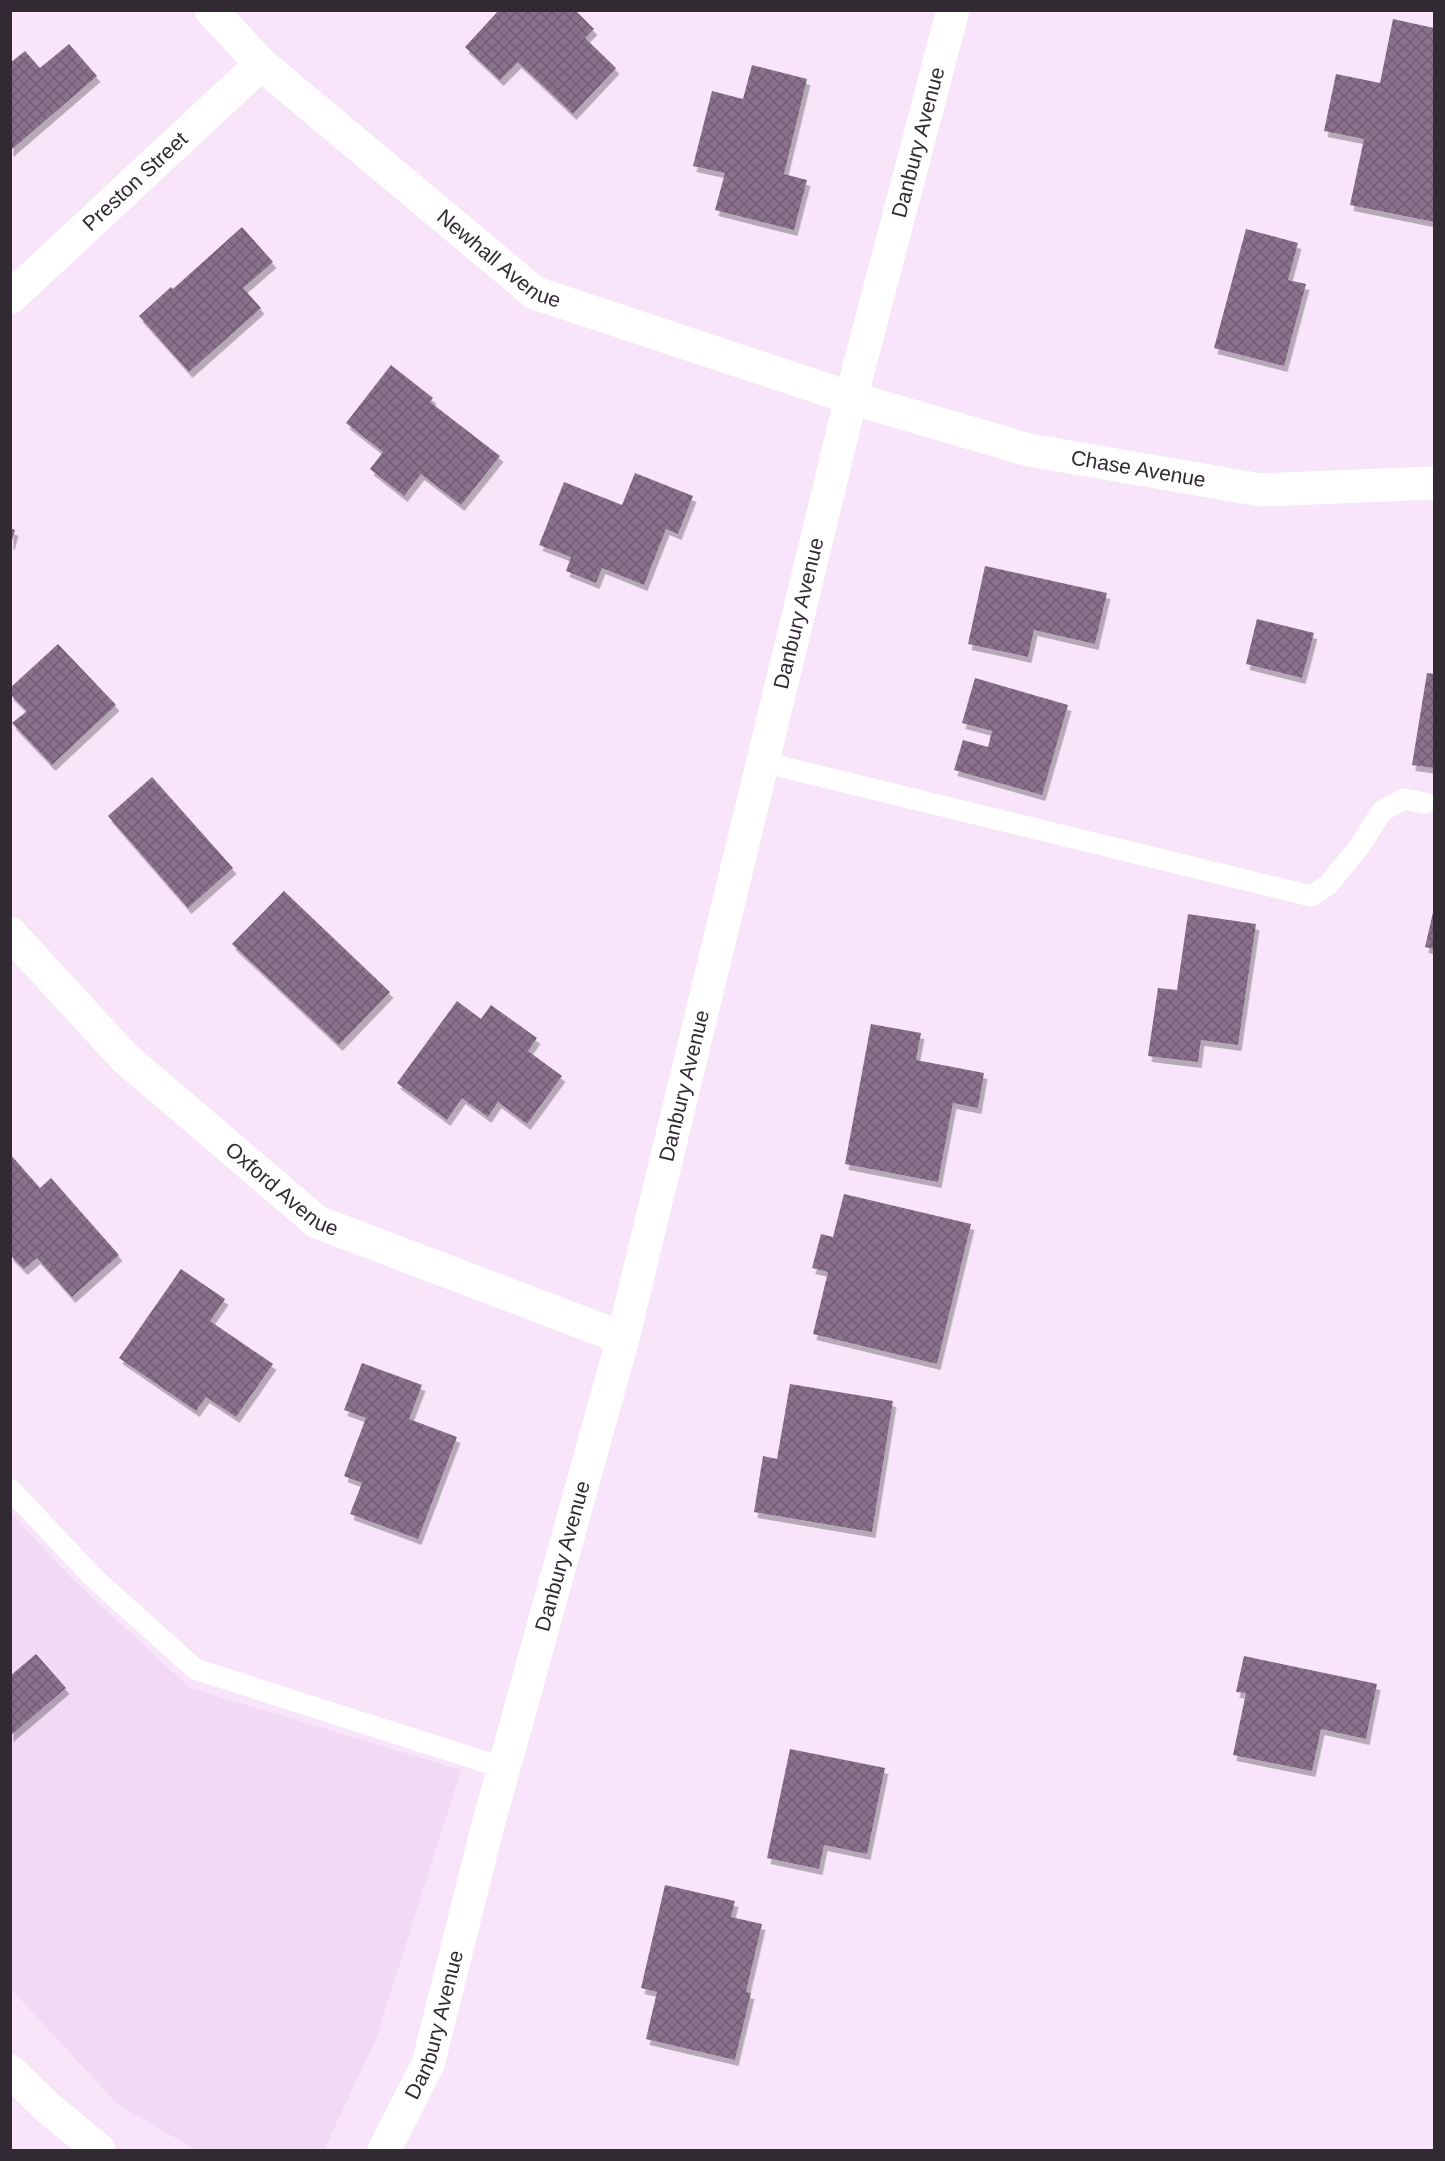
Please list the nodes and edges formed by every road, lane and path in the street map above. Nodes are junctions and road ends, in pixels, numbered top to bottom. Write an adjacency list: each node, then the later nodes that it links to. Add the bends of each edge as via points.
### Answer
1 (211, 10): 3 (street, Newhall Avenue)
2 (953, 10): 5 (street, Danbury Avenue)
3 (261, 64): 4 (street, Preston Street); 5 (street, Newhall Avenue, via 535,293)
4 (10, 298)
5 (851, 398): 6 (street, Chase Avenue, via 1029,450 1261,490); 7 (street, Danbury Avenue)
6 (1434, 483)
7 (762, 762): 8 (lane, via 1311,896 1328,885 1382,811 1404,799); 10 (street, Danbury Avenue)
8 (1425, 803)
9 (10, 933): 10 (street, Oxford Avenue, via 125,1058 317,1222)
10 (622, 1338): 12 (street, Danbury Avenue)
11 (10, 1489): 12 (lane, via 94,1578 195,1669)
12 (504, 1768): 15 (street, Danbury Avenue, via 428,2064)
13 (10, 2071): 14 (street)
14 (99, 2151)
15 (384, 2151)

